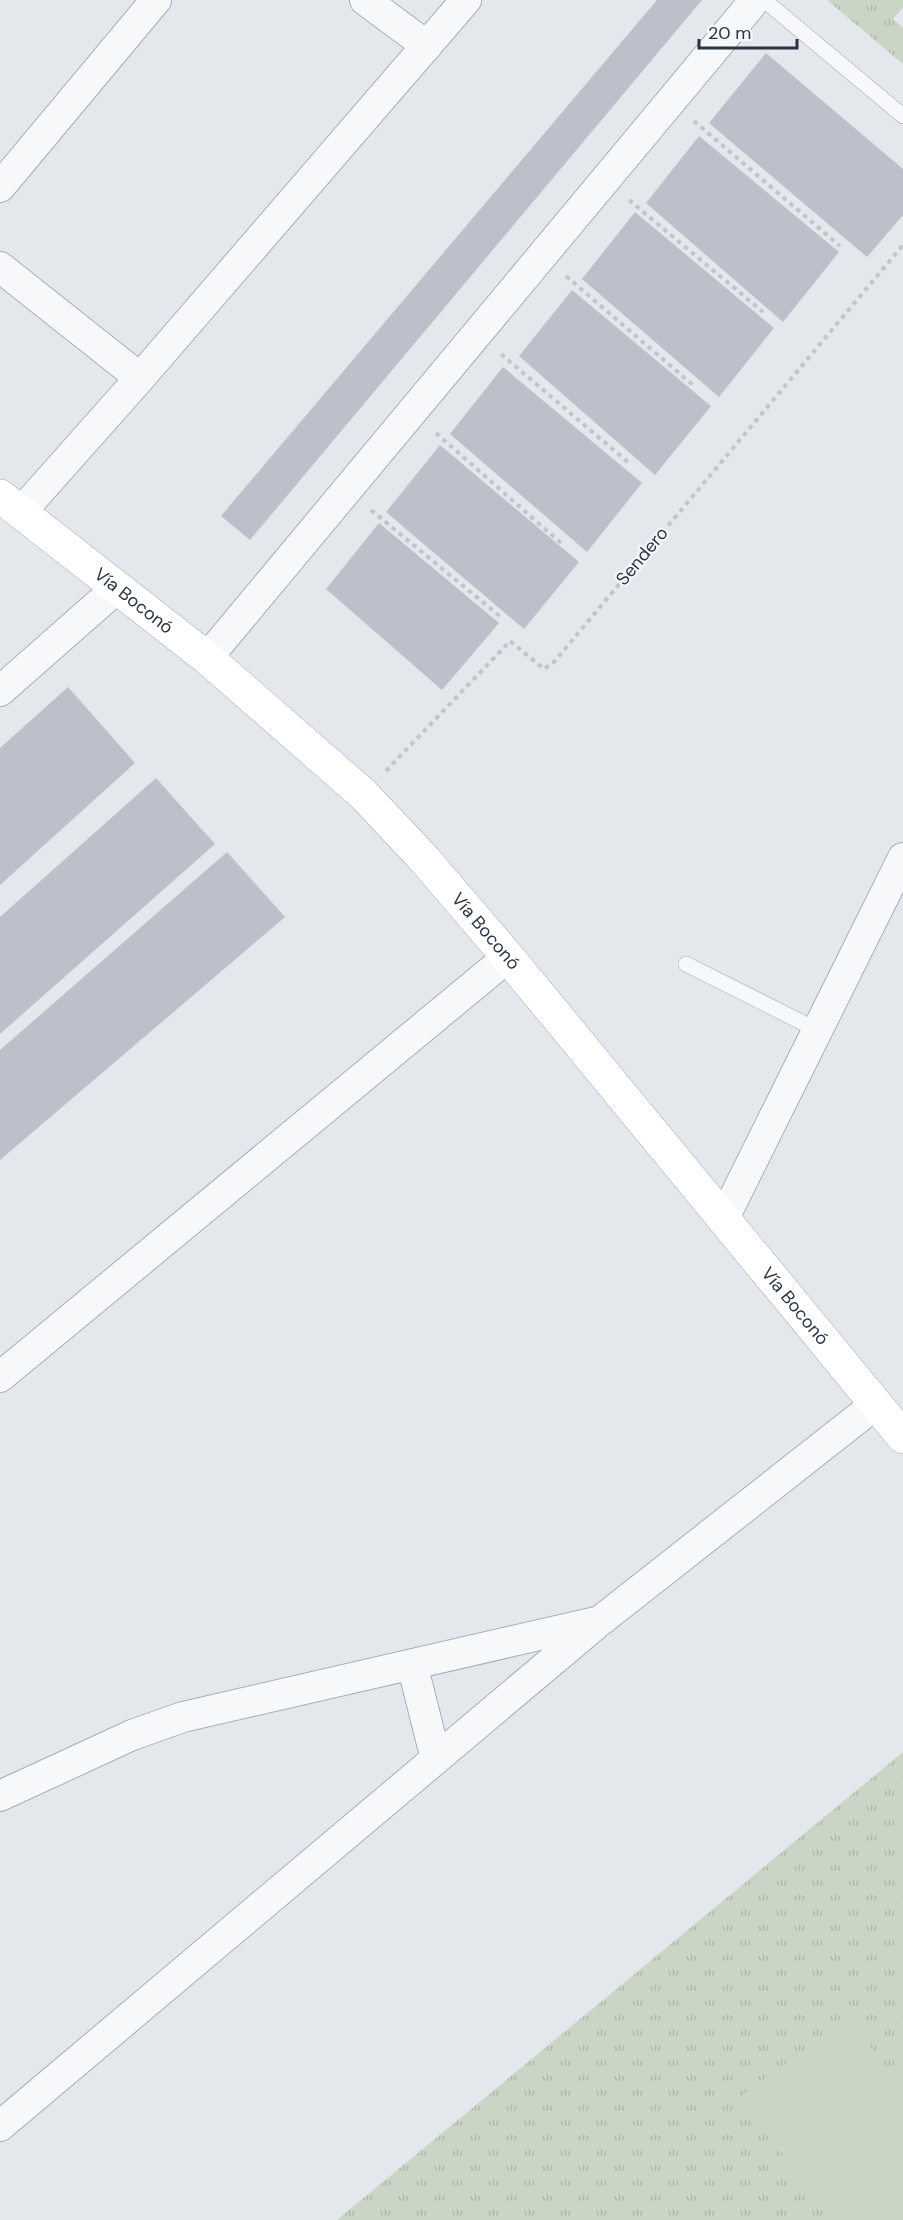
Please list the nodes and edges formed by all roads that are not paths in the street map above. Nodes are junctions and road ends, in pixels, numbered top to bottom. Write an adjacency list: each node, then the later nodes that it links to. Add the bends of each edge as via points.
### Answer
1 (156, 0): 8 (street)
2 (365, 0): 6 (street)
3 (466, 0): 6 (street)
4 (755, 0): 13 (street)
5 (764, 0): 7 (lane)
6 (428, 46): 10 (street)
7 (903, 116)
8 (0, 187)
9 (0, 267): 10 (street)
10 (140, 378): 11 (street)
11 (10, 504): 12 (main road, Vía Boconó)
12 (117, 588): 13 (main road, Vía Boconó); 14 (street)
13 (207, 658): 16 (main road, Vía Boconó, via 363,794)
14 (0, 691)
15 (903, 858): 18 (street)
16 (508, 957): 19 (main road, Vía Boconó); 20 (street)
17 (686, 964): 18 (lane)
18 (817, 1030): 19 (street)
19 (724, 1218): 21 (main road, Vía Boconó)
20 (0, 1377)
21 (876, 1404): 22 (main road, Vía Boconó); 23 (street)
22 (903, 1437)
23 (600, 1621): 24 (street); 25 (street)
24 (412, 1664): 25 (street); 26 (street, via 183,1717)
25 (436, 1759): 27 (street)
26 (0, 1796)
27 (0, 2126)

